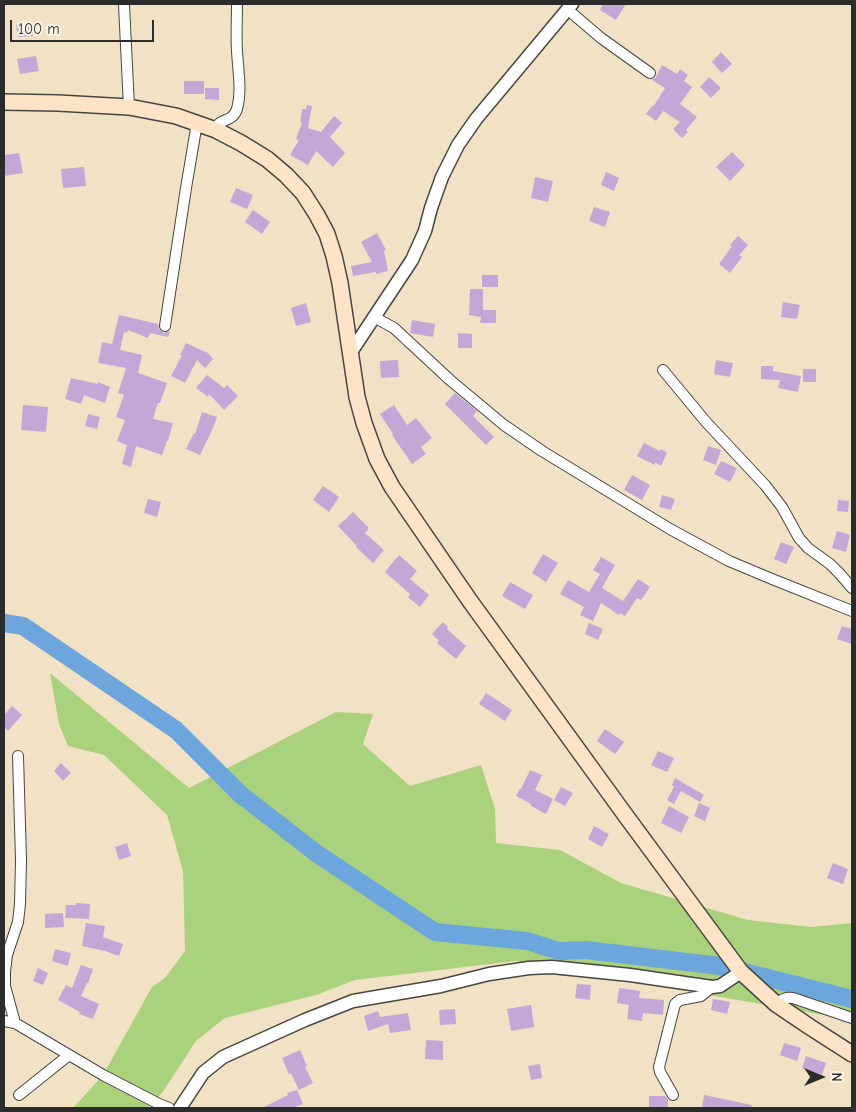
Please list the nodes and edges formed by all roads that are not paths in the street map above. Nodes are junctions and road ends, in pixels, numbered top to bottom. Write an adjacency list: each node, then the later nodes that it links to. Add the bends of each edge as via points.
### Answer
1 (236, 4): 8 (street, via 239,100 234,114 220,122)
2 (124, 5): 6 (street)
3 (569, 6): 4 (street, via 600,38); 9 (street, via 458,145 442,177 415,253)
4 (650, 73)
5 (4, 102): 6 (main road)
6 (129, 107): 7 (main road)
7 (197, 123): 8 (main road); 10 (street)
8 (216, 130): 11 (main road, via 267,159 286,174 317,215 334,256)
9 (374, 317): 11 (street); 14 (street, via 394,328 504,425 542,451 670,529 729,560)
10 (165, 326)
11 (350, 352): 16 (main road, via 364,423 392,487 481,616)
12 (663, 370): 13 (street, via 765,485 799,538)
13 (852, 588)
14 (852, 611)
15 (18, 756): 21 (street, via 20,904 4,971)
16 (740, 972): 17 (street, via 720,986); 18 (main road)
17 (712, 987): 25 (street, via 701,996 674,1004 659,1067); 27 (street, via 552,967 489,974 353,1001 223,1057 203,1073)
18 (776, 1004): 19 (street, via 787,997 793,998); 22 (main road)
19 (852, 1018)
20 (4, 1021): 21 (street)
21 (14, 1023): 23 (street)
22 (852, 1054)
23 (69, 1055): 24 (street); 26 (street)
24 (19, 1095)
25 (673, 1095)
26 (169, 1108)
27 (180, 1108)

